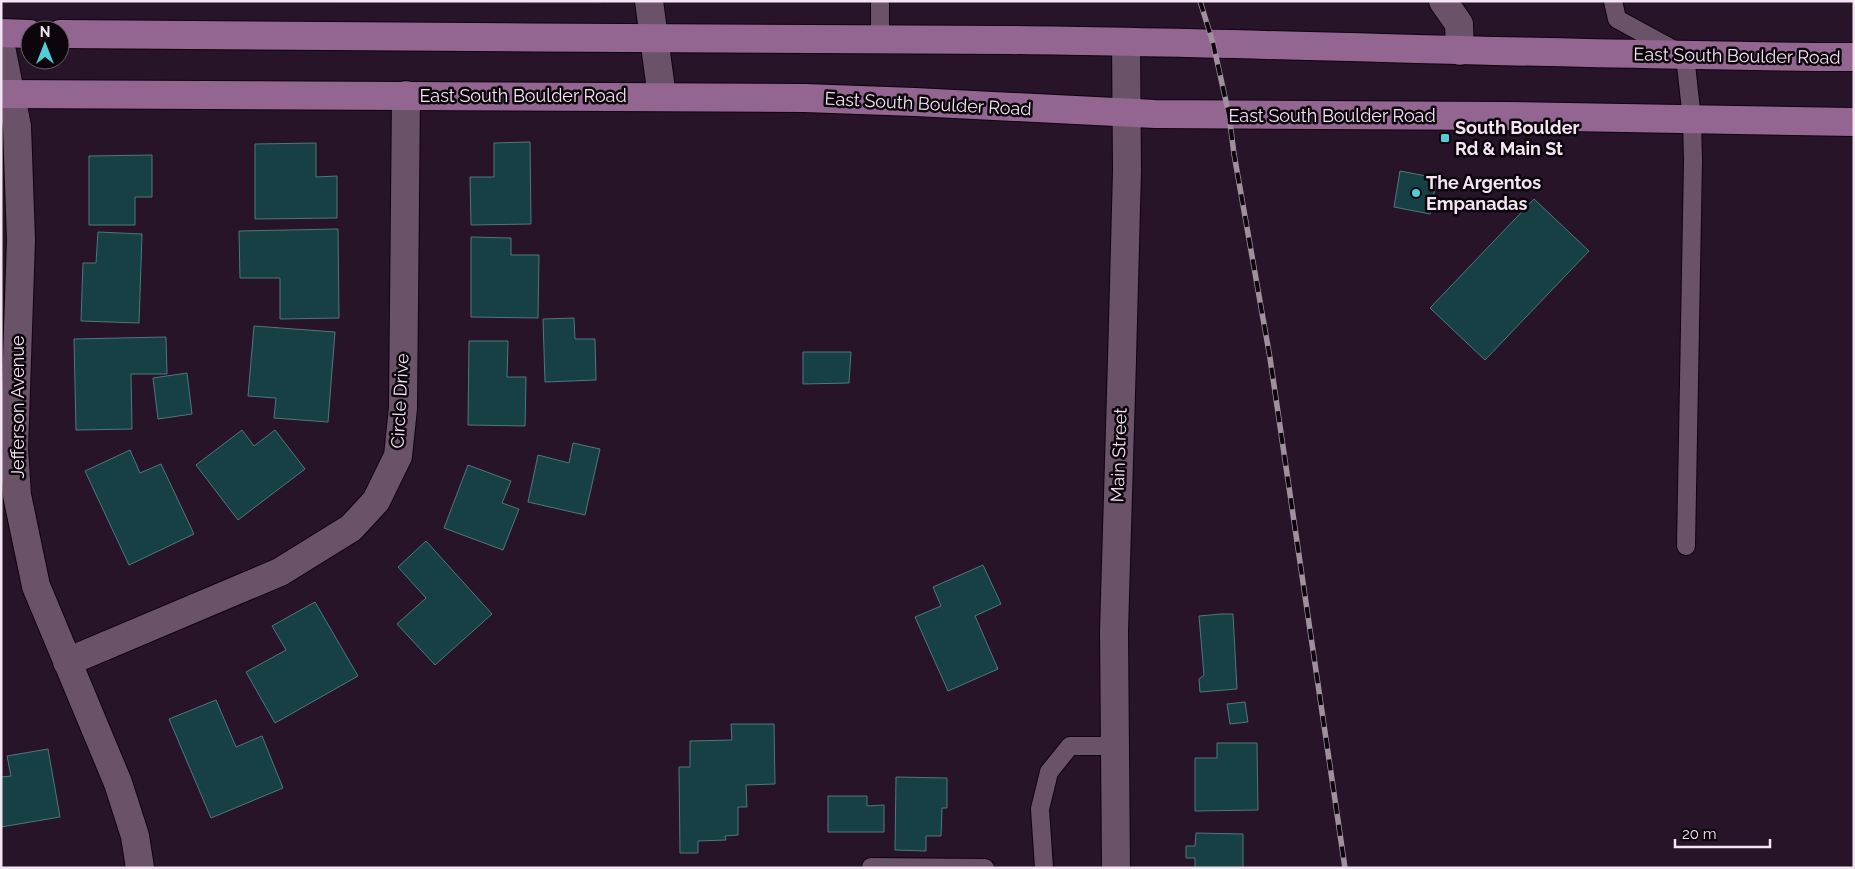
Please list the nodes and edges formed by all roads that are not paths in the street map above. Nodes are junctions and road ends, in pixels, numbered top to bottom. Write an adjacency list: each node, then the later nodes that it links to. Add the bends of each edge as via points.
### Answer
1 (649, 1): 8 (street)
2 (880, 1): 9 (lane)
3 (1442, 1): 12 (street, via 1459,24)
4 (1613, 1): 13 (lane, via 1617,19)
5 (1, 33): 6 (main road)
6 (20, 34)
7 (70, 34): 8 (main road, East South Boulder Road)
8 (654, 38): 9 (main road, East South Boulder Road); 17 (street)
9 (880, 40): 10 (main road, East South Boulder Road)
10 (1126, 42): 12 (main road, East South Boulder Road); 18 (street, Main Street)
11 (1, 47): 15 (street, Jefferson Avenue)
12 (1460, 51): 13 (main road, East South Boulder Road)
13 (1685, 56): 14 (main road, East South Boulder Road); 19 (lane)
14 (1854, 57)
15 (7, 94): 16 (main road, East South Boulder Road); 22 (street, Jefferson Avenue, via 18,126 21,240 14,449 18,495 36,586)
16 (406, 95): 17 (main road, East South Boulder Road); 22 (street, Circle Drive, via 403,408 398,456 376,501 351,528 280,572)
17 (662, 97): 18 (main road, East South Boulder Road, via 804,98)
18 (1127, 112): 19 (main road, East South Boulder Road); 23 (street, Main Street, via 1114,631)
19 (1692, 119): 20 (main road, East South Boulder Road); 21 (lane)
20 (1854, 122)
21 (1686, 546)
22 (67, 662): 25 (street, Jefferson Avenue, via 118,782 135,836)
23 (1115, 746): 27 (lane, via 1070,746 1048,772 1040,809); 28 (street, Main Street)
24 (871, 867): 26 (lane)
25 (140, 868)
26 (985, 868)
27 (1044, 868)
28 (1116, 868)

